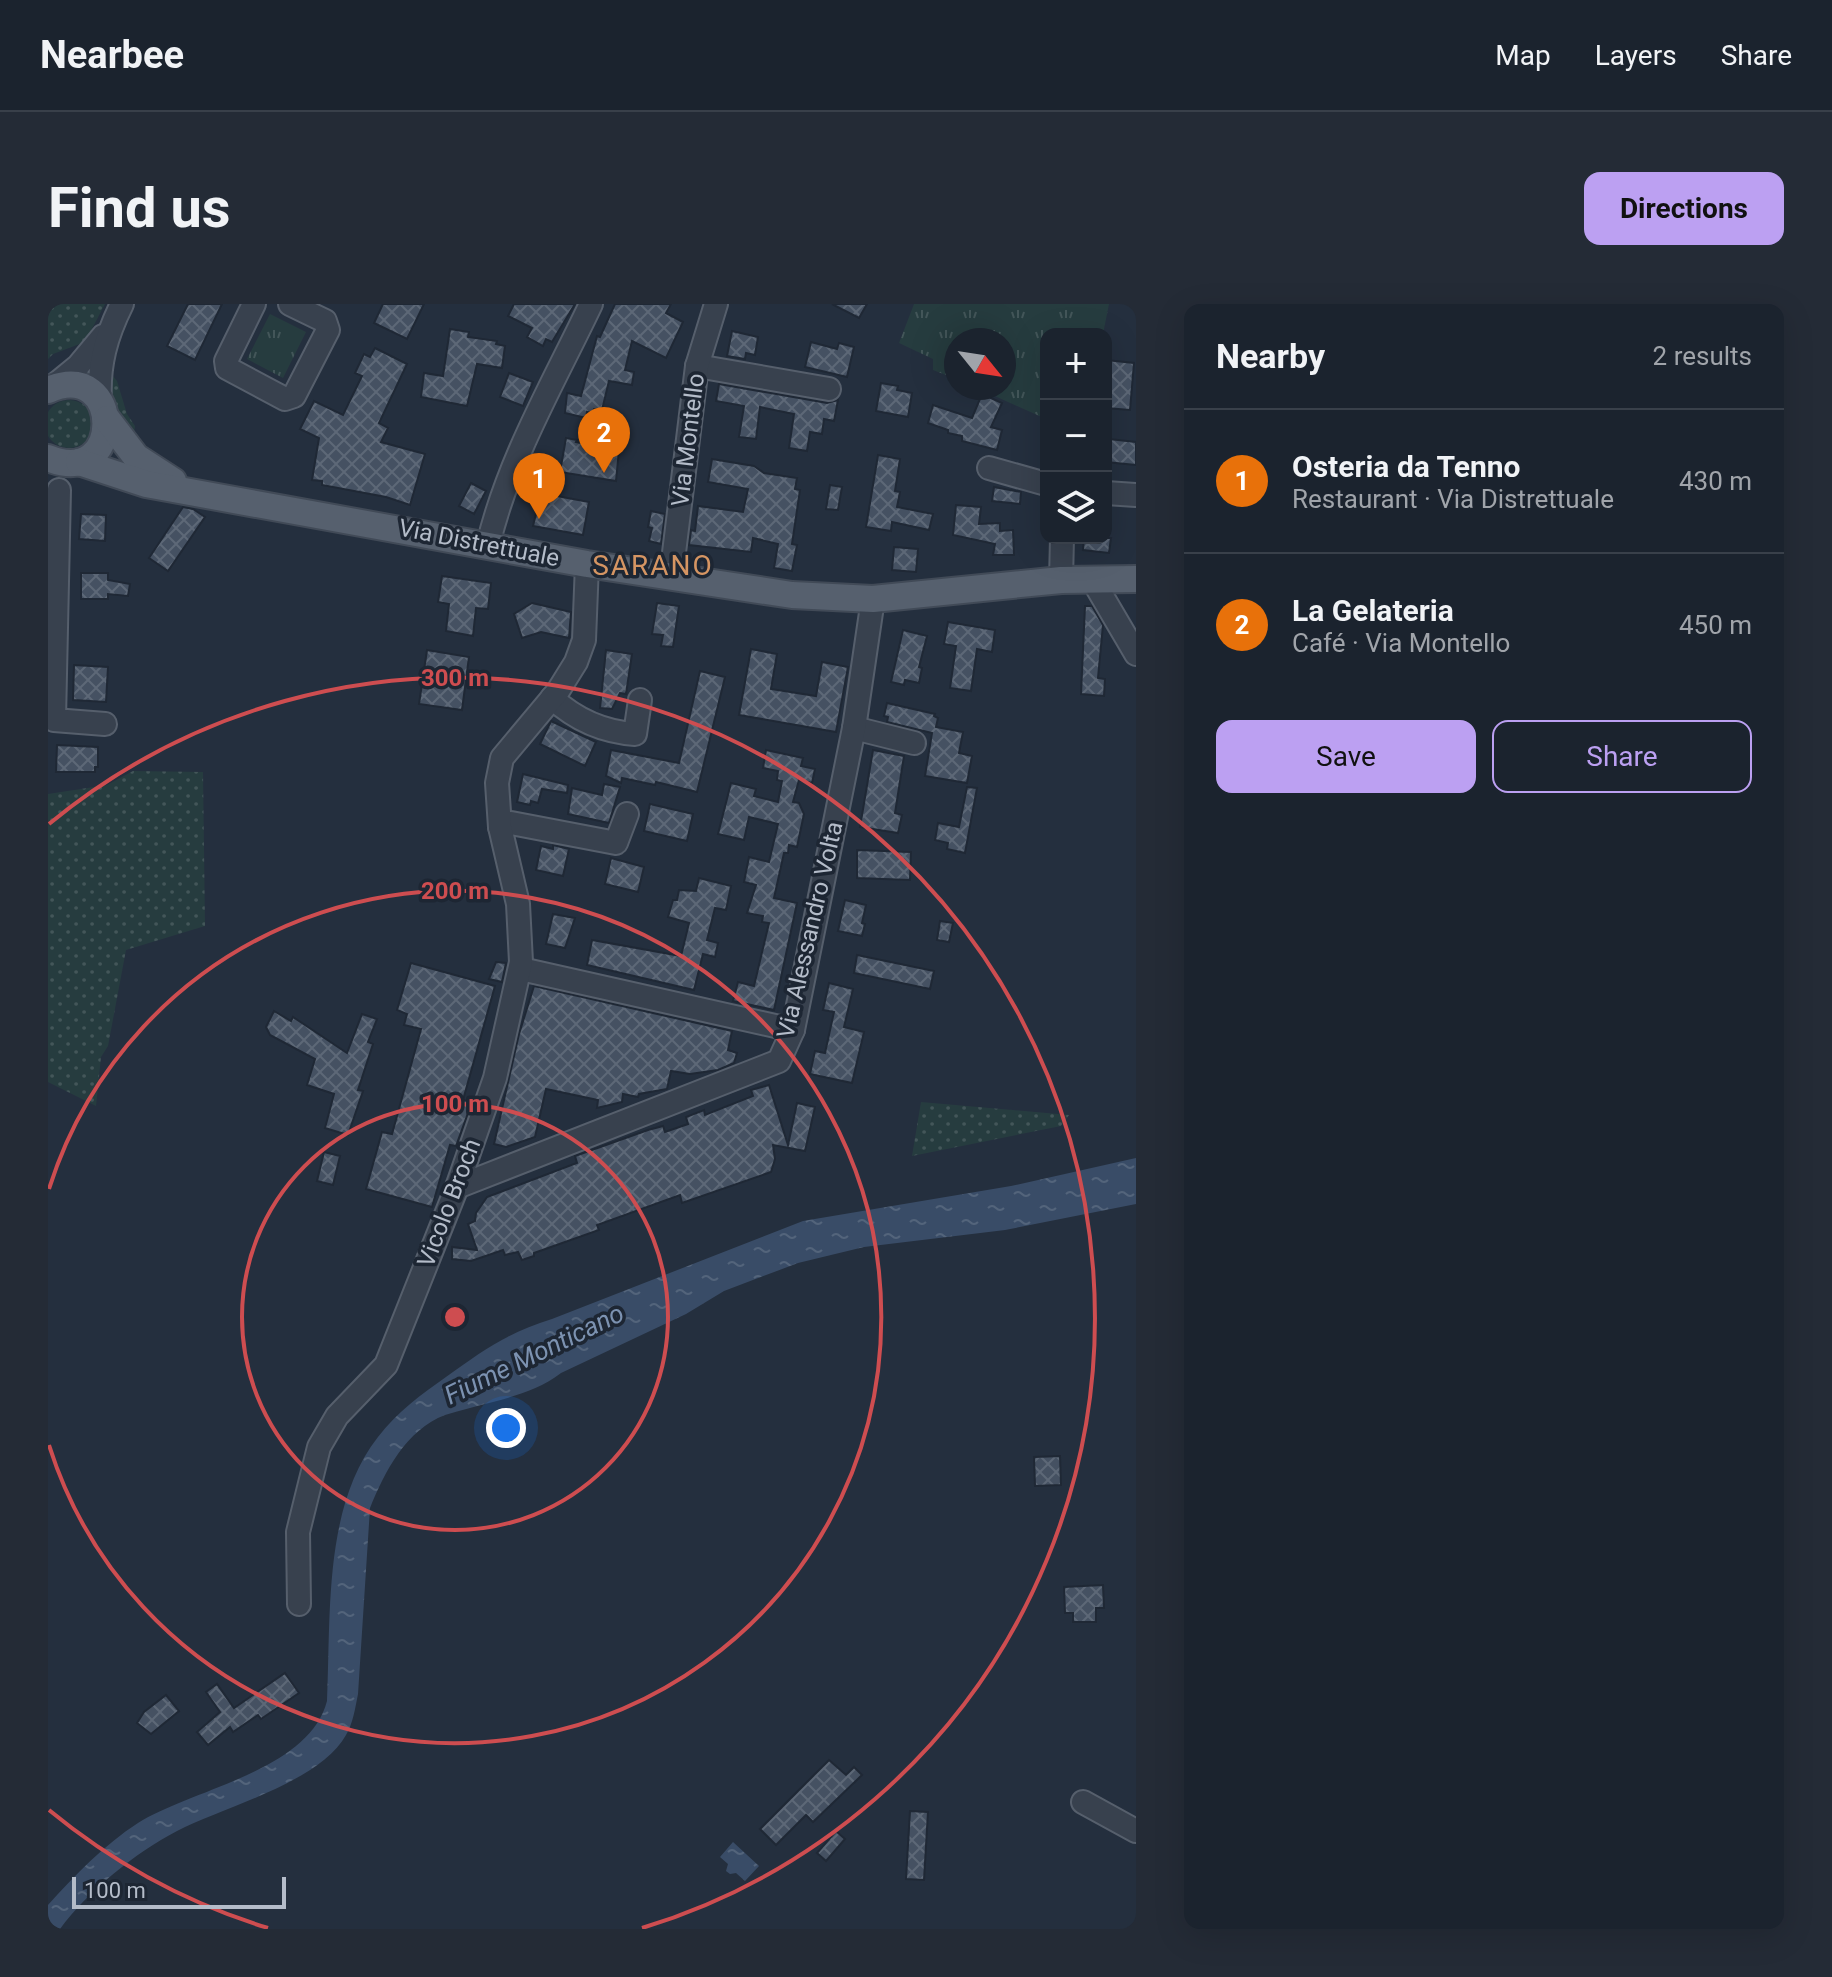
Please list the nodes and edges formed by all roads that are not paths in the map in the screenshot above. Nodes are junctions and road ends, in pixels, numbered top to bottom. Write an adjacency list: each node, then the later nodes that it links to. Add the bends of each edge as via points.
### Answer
1 (122, 304): 6 (street)
2 (254, 304): 3 (street, via 227,368 285,399 294,396 328,330 325,321)
3 (290, 304)
4 (591, 304): 20 (street, via 498,505)
5 (716, 304): 7 (street, Via Montello)
6 (111, 325): 8 (street, via 89,355); 10 (street, via 100,366)
7 (697, 366): 9 (street); 22 (street, Via Montello)
8 (49, 389): 10 (main road, via 82,387)
9 (829, 389)
10 (103, 410): 12 (main road, via 103,441); 17 (main road, via 148,467)
11 (48, 458): 12 (main road); 15 (street)
12 (79, 462): 15 (street); 17 (main road, Via Distrettuale, via 146,484)
13 (989, 468): 14 (street)
14 (1040, 482)
15 (59, 490): 30 (street)
16 (1112, 493): 18 (street)
17 (206, 495): 20 (main road, Via Distrettuale)
18 (1136, 495)
19 (1062, 544): 25 (street)
20 (488, 545): 21 (main road, Via Distrettuale)
21 (587, 564): 22 (main road, Via Distrettuale); 28 (street, Vicolo Broch, via 584,640)
22 (671, 577): 26 (main road, Via Distrettuale, via 792,595)
23 (1092, 579): 24 (main road, Via Distrettuale); 25 (main road, Via Distrettuale); 27 (street)
24 (1136, 579)
25 (1061, 580): 26 (main road, Via Distrettuale)
26 (873, 599): 32 (street, Via Alessandro Volta)
27 (1136, 654)
28 (552, 698): 29 (street, via 567,713 613,733 635,734); 35 (street, Vicolo Broch, via 502,758 497,783)
29 (640, 700)
30 (51, 719): 31 (street)
31 (105, 724)
32 (854, 728): 33 (street); 37 (street, Via Alessandro Volta)
33 (914, 743)
34 (627, 814): 35 (street, via 616,843 511,823)
35 (500, 827): 36 (street, Vicolo Broch, via 518,904)
36 (521, 969): 37 (street); 38 (street, Vicolo Broch, via 495,1078)
37 (793, 1030): 38 (street, Via Alessandro Volta, via 779,1061)
38 (457, 1187): 39 (street, Vicolo Broch, via 386,1365 337,1416 319,1447 298,1532)
39 (299, 1604)
40 (1083, 1802): 41 (street)
41 (1136, 1831)

